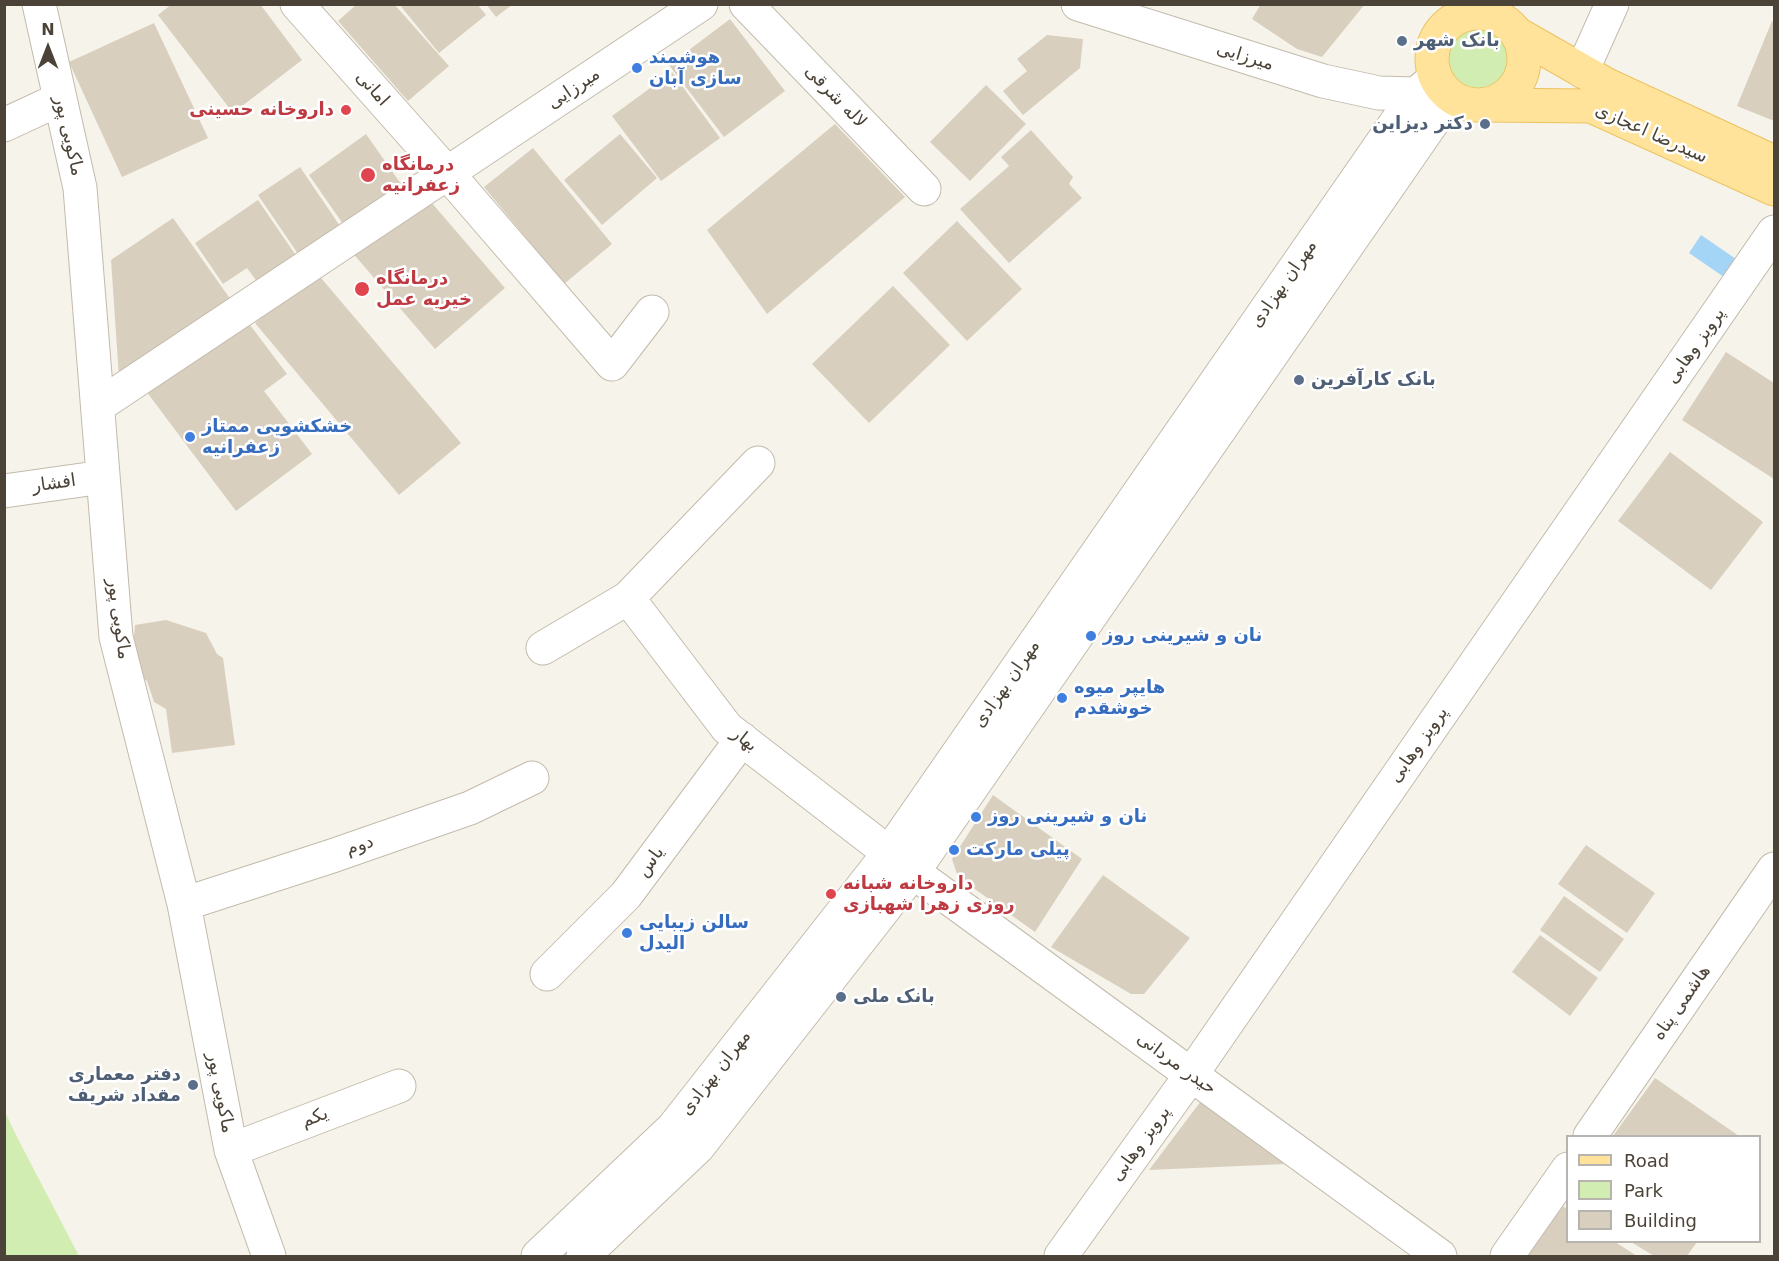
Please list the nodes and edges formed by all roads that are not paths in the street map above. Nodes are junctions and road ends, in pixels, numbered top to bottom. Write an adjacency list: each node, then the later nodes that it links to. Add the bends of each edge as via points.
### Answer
1 (39, 4): 11 (street, ماکویی‌ پور)
2 (701, 4): 15 (street, میرزایی)
3 (746, 4): 16 (street, لاله شرقی)
4 (1078, 4): 10 (street, میرزایی, via 1323,81 1379,93)
5 (1612, 4): 9 (street)
6 (306, 8): 15 (street, امانی)
7 (1475, 8): 8 (main road, via 1505,21); 10 (main road, via 1447,24 1437,35 1431,56)
8 (1516, 33): 9 (main road, سیدرضا اعجازی); 12 (main road, via 1523,46 1521,78 1500,100)
9 (1582, 71): 14 (main road, سیدرضا اعجازی)
10 (1434, 90): 12 (main road, via 1470,105); 28 (street, مهران بهزادی)
11 (60, 99): 13 (street); 20 (street, ماکویی‌ پور, via 80,188)
12 (1485, 105): 17 (main road, سیدرضا اعجازی, via 1591,106)
13 (4, 125)
14 (1774, 162)
15 (448, 174): 19 (street, امانی, via 612,364); 20 (street, میرزایی)
16 (924, 189)
17 (1774, 189)
18 (1774, 232): 32 (street, پرویز وهابی)
19 (652, 312)
20 (98, 406): 22 (street, ماکویی‌ پور)
21 (758, 463): 24 (street)
22 (103, 477): 23 (street, افشار); 30 (street, ماکویی‌ پور, via 116,637)
23 (4, 492)
24 (628, 598): 25 (street); 26 (street, بهار, via 727,728)
25 (543, 648)
26 (741, 739): 28 (street, بهار); 31 (street, یاس, via 626,895)
27 (532, 778): 30 (street, دوم, via 470,808)
28 (901, 862): 32 (street, حیدر مردانی); 38 (street, مهران بهزادی, via 673,1128); 39 (street, مهران بهزادی, via 698,1146)
29 (1774, 869): 34 (street, هاشمی پناه)
30 (184, 904): 35 (street, ماکویی‌ پور)
31 (547, 974)
32 (1191, 1075): 40 (street, پرویز وهابی); 41 (street, حیدر مردانی)
33 (399, 1086): 35 (street, یکم)
34 (1591, 1135)
35 (231, 1150): 37 (street, ماکویی‌ پور)
36 (1566, 1172): 42 (street)
37 (269, 1257)
38 (538, 1257)
39 (583, 1257)
40 (1061, 1257)
41 (1440, 1257)
42 (1507, 1257)

